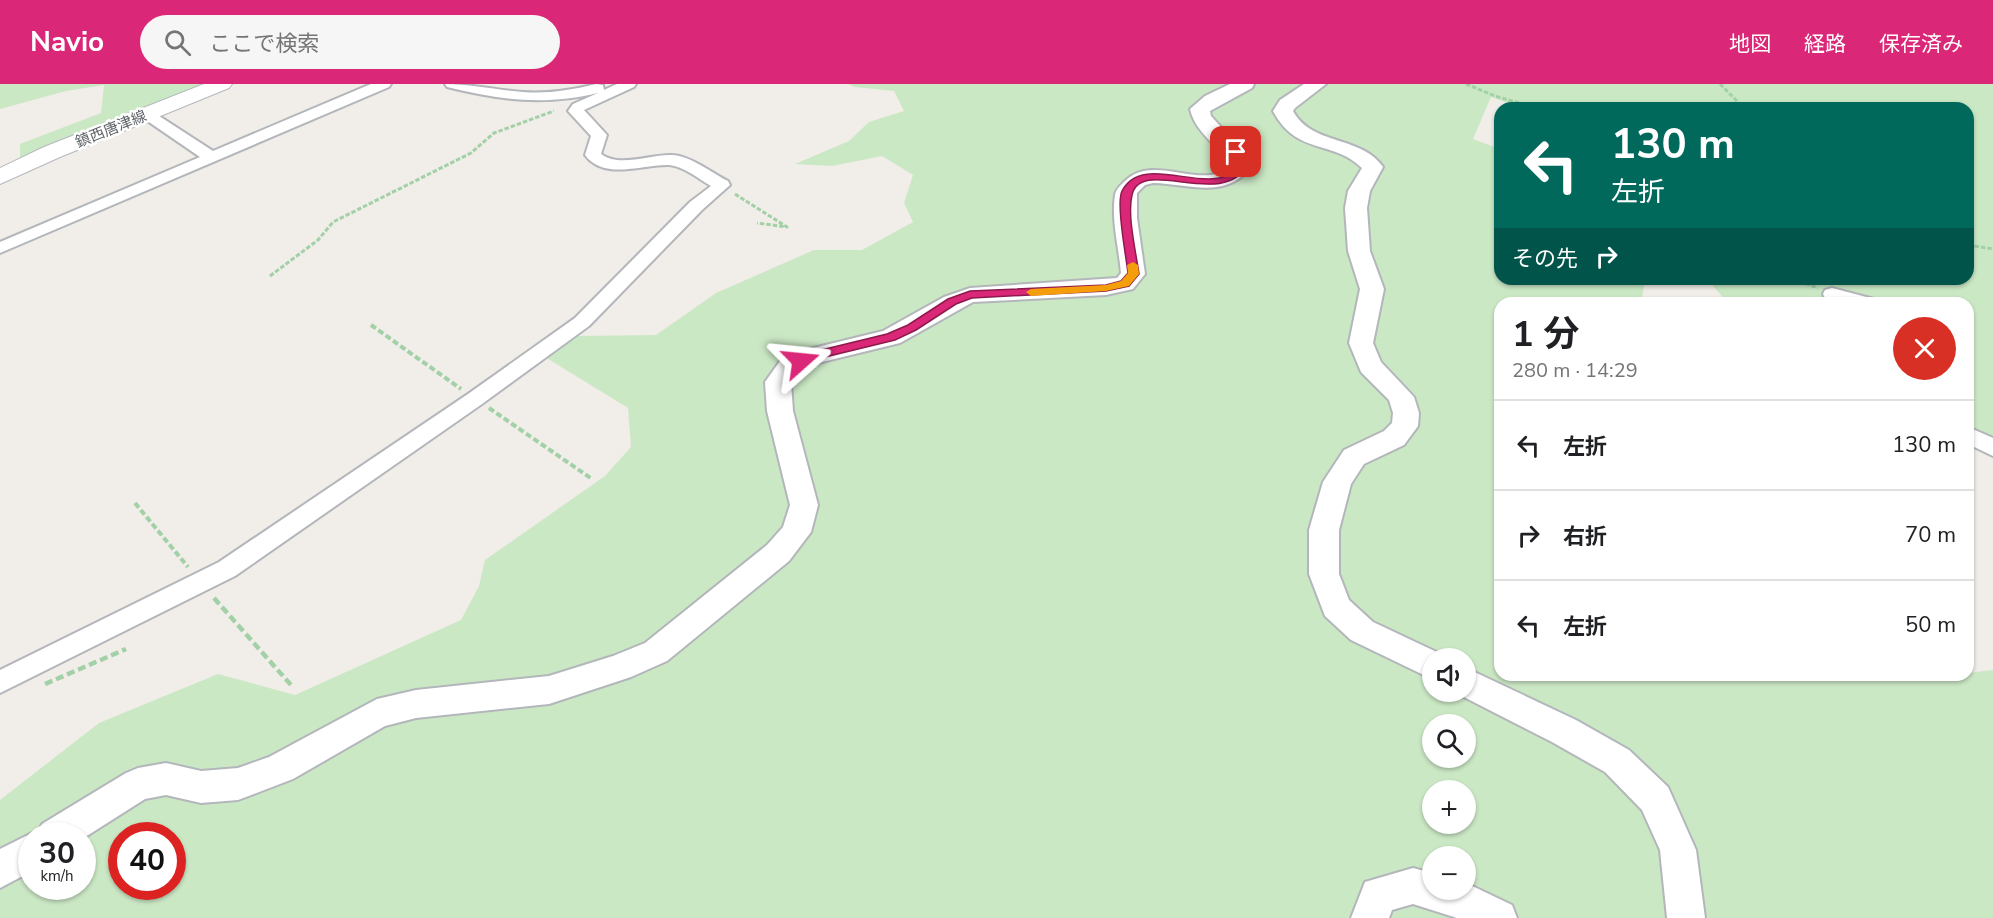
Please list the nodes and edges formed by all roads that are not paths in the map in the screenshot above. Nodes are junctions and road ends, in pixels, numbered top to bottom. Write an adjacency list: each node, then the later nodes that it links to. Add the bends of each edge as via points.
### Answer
1 (222, 84): 10 (main road, 鎮西唐津線)
2 (384, 84): 9 (street)
3 (452, 84): 4 (street, via 534,99)
4 (610, 84)
5 (629, 84): 17 (street, via 578,107 576,111 599,135 593,155 618,165 672,160 722,185 696,206 582,322 227,569)
6 (1245, 84): 19 (street, via 1200,109 1209,128 1244,163 1240,171 1225,181 1208,182 1154,176 1139,180 1127,191 1133,274 1125,284 970,295 891,337 814,356 789,367 778,382 780,411 804,505 796,531 778,553 656,652 549,690 416,704 377,714 280,768 238,784 201,787 166,779 138,784)
7 (1317, 84): 16 (street, via 1283,111 1286,120 1305,136 1355,153 1373,167 1359,190 1356,208 1359,251 1372,289 1361,344 1370,366 1401,397 1406,413 1404,426 1394,438 1354,457 1337,482 1324,530 1324,574 1336,606 1362,631)
8 (151, 117): 9 (street)
9 (212, 158): 11 (street)
10 (0, 177)
11 (0, 248)
12 (1832, 294): 13 (street)
13 (1844, 297)
14 (1974, 437): 15 (street)
15 (1993, 448)
16 (1422, 660)
17 (0, 682)
18 (1476, 687): 24 (street, via 1617,761 1655,799 1677,850)
19 (77, 822)
20 (18, 859): 21 (street)
21 (0, 870)
22 (1370, 918): 23 (street, via 1378,895 1413,886 1454,897)
23 (1497, 918)
24 (1686, 918)

